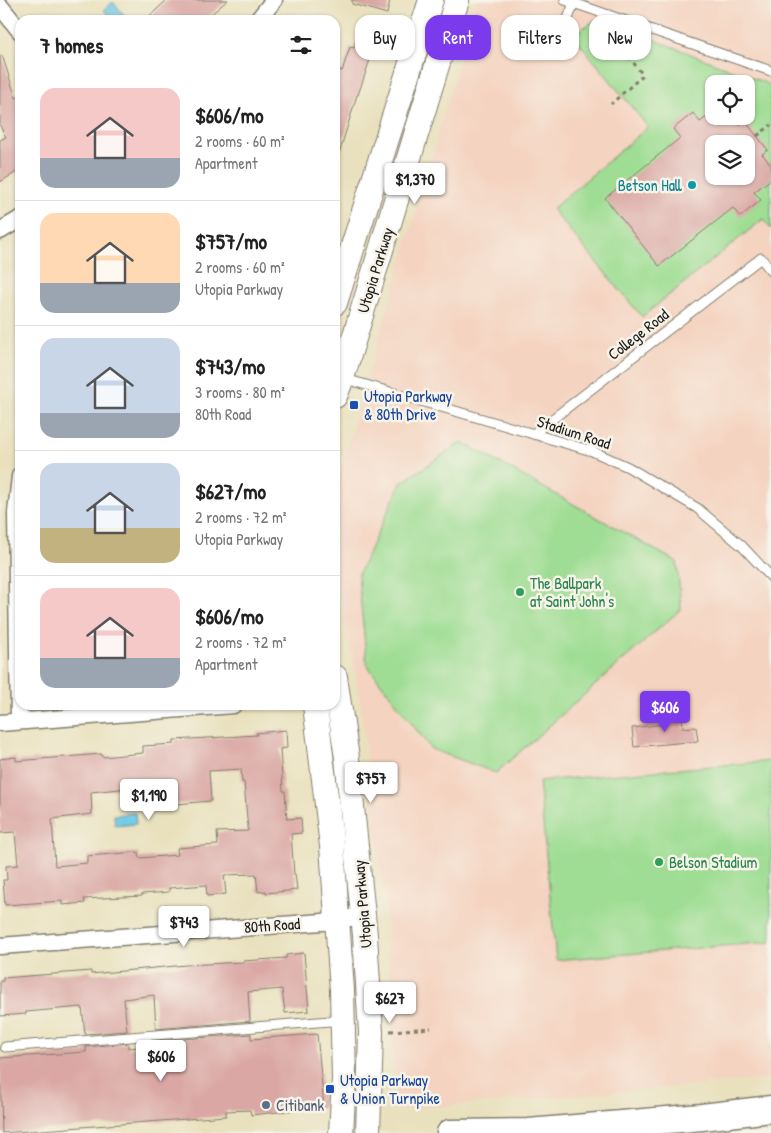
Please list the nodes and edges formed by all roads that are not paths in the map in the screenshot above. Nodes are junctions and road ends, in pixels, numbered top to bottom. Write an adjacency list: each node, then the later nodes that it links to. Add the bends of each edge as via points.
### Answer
1 (274, 0): 6 (street)
2 (431, 0): 13 (main road, Utopia Parkway)
3 (457, 0): 14 (main road, Utopia Parkway)
4 (571, 1): 7 (lane); 9 (lane)
5 (0, 6): 8 (street)
6 (262, 15)
7 (567, 15)
8 (15, 25)
9 (771, 72)
10 (15, 222): 11 (street)
11 (0, 231)
12 (771, 271): 16 (lane, College Road, via 761,258)
13 (340, 287)
14 (340, 373)
15 (340, 384): 16 (lane, Stadium Road)
16 (533, 434): 17 (lane, Stadium Road, via 592,451 698,508 742,546)
17 (771, 577)
18 (19, 710): 22 (street)
19 (166, 710): 22 (street)
20 (316, 710): 25 (main road, Utopia Parkway, via 332,846)
21 (339, 710): 24 (main road, Utopia Parkway)
22 (19, 721): 23 (street)
23 (0, 722)
24 (364, 915): 25 (street, 80th Road); 31 (main road, Utopia Parkway, via 372,1033)
25 (336, 920): 26 (street, 80th Road); 27 (main road, Utopia Parkway)
26 (0, 946)
27 (343, 1020): 28 (lane); 30 (main road, Utopia Parkway)
28 (5, 1047)
29 (771, 1109): 32 (main road, via 529,1132)
30 (341, 1133)
31 (368, 1133)
32 (450, 1133)

